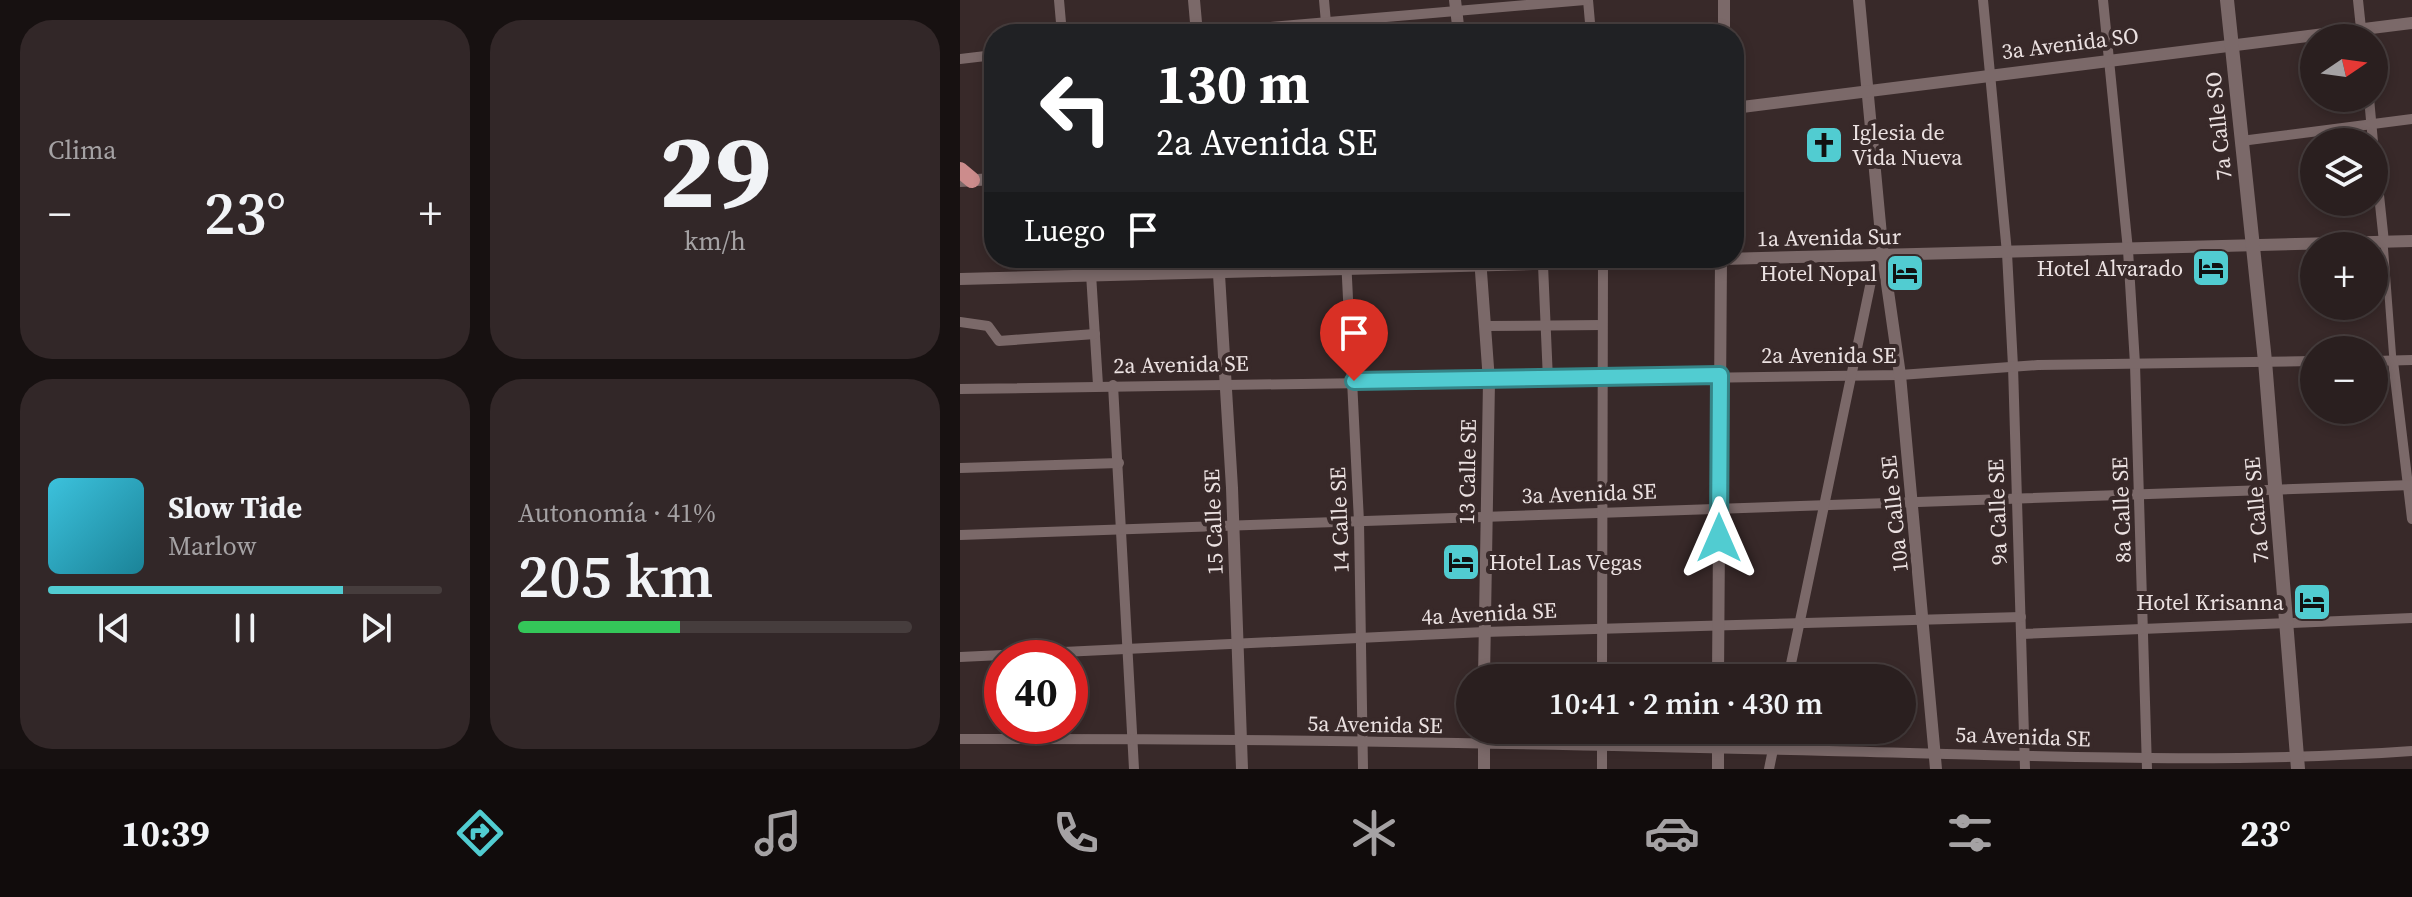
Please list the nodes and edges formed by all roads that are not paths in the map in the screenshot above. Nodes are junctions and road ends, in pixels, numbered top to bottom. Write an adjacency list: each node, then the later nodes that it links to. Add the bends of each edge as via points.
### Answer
1 (1059, 0): 14 (street)
2 (1194, 0): 15 (street)
3 (1324, 0): 12 (street)
4 (1587, 0): 11 (street); 19 (street)
5 (1724, 0): 20 (street)
6 (1859, 0): 29 (street, 10a Calle SE)
7 (1983, 0): 28 (street, 9a Calle SE)
8 (2103, 0): 27 (street, 8a Calle SE)
9 (2227, 0): 24 (main road, 7a Calle SO)
10 (2358, 0): 21 (street)
11 (1455, 4): 12 (street); 18 (street)
12 (1326, 21): 16 (street); 17 (street)
13 (2412, 23): 22 (street, 3a Avenida SO)
14 (1061, 24)
15 (1193, 24)
16 (1295, 24)
17 (1326, 24)
18 (1458, 24)
19 (1590, 24)
20 (1724, 24)
21 (2361, 24)
22 (2388, 28)
23 (2300, 38): 24 (street, 3a Avenida SO)
24 (2231, 43): 27 (street, 3a Avenida SO); 35 (main road, 7a Calle SO)
25 (984, 56): 26 (street)
26 (960, 59)
27 (2109, 59): 28 (street, 3a Avenida SO); 42 (street, 8a Calle SE)
28 (1990, 74): 29 (street, 3a Avenida SO); 43 (street, 9a Calle SE)
29 (1868, 91): 30 (street, 3a Avenida SO); 44 (street, 10a Calle SE)
30 (1744, 107)
31 (2370, 112): 33 (street)
32 (2412, 119): 33 (street)
33 (2371, 124): 34 (street); 35 (street)
34 (2371, 128)
35 (2241, 141): 41 (main road, 7a Calle SO)
36 (964, 177): 37 (street)
37 (984, 178)
38 (2412, 241): 39 (street, 1a Avenida Sur)
39 (2388, 242)
40 (2300, 245): 41 (street, 1a Avenida Sur)
41 (2254, 247): 42 (street, 1a Avenida Sur); 64 (main road, 7a Calle SE)
42 (2128, 250): 43 (street, 1a Avenida Sur); 68 (street, 8a Calle SE)
43 (2007, 253): 44 (street, 1a Avenida Sur); 69 (street, 9a Calle SE)
44 (1883, 256): 45 (street, 1a Avenida Sur); 71 (street, via 1874,267); 72 (street, 10a Calle SE)
45 (1744, 259)
46 (1091, 268): 55 (street)
47 (1219, 268): 54 (street, 15 Calle SE)
48 (1290, 268): 54 (street, 1a Avenida Sur)
49 (1346, 268): 75 (street, 14 Calle SE)
50 (1481, 268): 61 (street, 13 Calle SE)
51 (1543, 268): 59 (street)
52 (1603, 268): 60 (street)
53 (1721, 268): 70 (street)
54 (1219, 273): 55 (street, 1a Avenida Sur); 77 (street, 15 Calle SE)
55 (1092, 276): 56 (street, 1a Avenida Sur); 62 (street)
56 (960, 279)
57 (2388, 295): 67 (street)
58 (960, 322): 62 (street, via 988,326 999,341)
59 (1548, 324): 60 (street); 61 (street); 74 (street)
60 (1602, 325): 73 (street)
61 (1486, 326): 76 (street, 13 Calle SE)
62 (1095, 334): 78 (street)
63 (2412, 360): 67 (street)
64 (2265, 361): 65 (street, 2a Avenida SE); 68 (street, 2a Avenida SE); 84 (main road, 7a Calle SE)
65 (2300, 361)
66 (2388, 361): 67 (street)
67 (2393, 361): 83 (street)
68 (2135, 364): 69 (street, 2a Avenida SE); 85 (street, 8a Calle SE)
69 (2013, 366): 72 (street, 2a Avenida SE); 86 (street, 9a Calle SE)
70 (1720, 375): 71 (street, 2a Avenida SE); 73 (street, 2a Avenida SE); 89 (street)
71 (1854, 375): 72 (street, 2a Avenida SE); 88 (street)
72 (1900, 375): 87 (street, 10a Calle SE)
73 (1601, 378): 74 (street, 2a Avenida SE); 90 (street)
74 (1548, 380): 76 (street, 2a Avenida SE)
75 (1354, 381): 76 (street, 2a Avenida SE); 77 (street, 2a Avenida SE); 93 (street, 14 Calle SE)
76 (1489, 381): 91 (street, 13 Calle SE)
77 (1226, 383): 79 (street, 2a Avenida SE); 94 (street, 15 Calle SE)
78 (1098, 385): 79 (street, 2a Avenida SE); 80 (street, 2a Avenida SE)
79 (1113, 385): 81 (street)
80 (960, 389)
81 (1119, 463): 82 (street); 95 (street)
82 (960, 468)
83 (2410, 485): 84 (street, 3a Avenida SE); 92 (street)
84 (2276, 489): 85 (street, 3a Avenida SE); 100 (main road, 7a Calle SE)
85 (2141, 494): 86 (street, 3a Avenida SE); 104 (street, 8a Calle SE)
86 (2017, 498): 87 (street, 3a Avenida SE); 97 (street, 9a Calle SE)
87 (1913, 502): 88 (street, 3a Avenida SE); 99 (street, 10a Calle SE)
88 (1824, 504): 89 (street, 3a Avenida SE); 101 (street)
89 (1719, 508): 90 (street, 3a Avenida SE); 102 (street)
90 (1600, 512): 91 (street, 3a Avenida SE); 103 (street)
91 (1486, 517): 93 (street, 3a Avenida SE); 105 (street, 13 Calle SE)
92 (2412, 519)
93 (1359, 522): 94 (street, 3a Avenida SE); 107 (street, 14 Calle SE)
94 (1233, 526): 95 (street, 3a Avenida SE); 108 (street, 15 Calle SE)
95 (1121, 531): 96 (street, 3a Avenida SE); 109 (street)
96 (960, 535)
97 (2021, 617): 99 (street, 4a Avenida SE); 106 (street, 9a Calle SE)
98 (2412, 618): 100 (street)
99 (1924, 622): 101 (street, 4a Avenida SE); 126 (street, 10a Calle SE)
100 (2287, 623): 104 (street); 130 (main road, 7a Calle SE)
101 (1799, 626): 102 (street, 4a Avenida SE); 114 (street)
102 (1719, 627): 103 (street, 4a Avenida SE); 113 (street)
103 (1602, 628): 105 (street, 4a Avenida SE); 112 (street)
104 (2144, 630): 106 (street); 128 (street, 8a Calle SE)
105 (1484, 632): 107 (street, 4a Avenida SE); 111 (street, 13 Calle SE)
106 (2022, 634): 127 (street, 9a Calle SE)
107 (1362, 639): 108 (street, 4a Avenida SE); 118 (street, 14 Calle SE)
108 (1237, 645): 109 (street, 4a Avenida SE); 117 (street, 15 Calle SE)
109 (1129, 648): 110 (street, 4a Avenida SE); 116 (street)
110 (960, 657)
111 (1484, 664)
112 (1602, 664)
113 (1718, 664)
114 (1791, 664)
115 (960, 739): 116 (street, 5a Avenida SE)
116 (1133, 739): 117 (street, 5a Avenida SE); 131 (street)
117 (1242, 743): 118 (street, 5a Avenida SE); 132 (street, 15 Calle SE)
118 (1363, 744): 121 (street, 5a Avenida SE); 133 (street, 14 Calle SE)
119 (1717, 744): 123 (street)
120 (1774, 744): 124 (street)
121 (1485, 746): 122 (street, 5a Avenida SE); 134 (street)
122 (1602, 747): 123 (street, 5a Avenida SE); 135 (street)
123 (1717, 749): 124 (street, 5a Avenida SE); 136 (street)
124 (1773, 749): 126 (street, 5a Avenida SE); 137 (street)
125 (2412, 751): 130 (street, 5a Avenida SE)
126 (1934, 753): 127 (street, 5a Avenida SE); 138 (street, 10a Calle SE)
127 (2025, 757): 128 (street, 5a Avenida SE); 139 (street, 9a Calle SE)
128 (2147, 764): 129 (street, 5a Avenida SE)
129 (2230, 764): 130 (street, 5a Avenida SE)
130 (2298, 764)
131 (1134, 769)
132 (1242, 769)
133 (1363, 769)
134 (1484, 769)
135 (1602, 769)
136 (1718, 769)
137 (1769, 769)
138 (1936, 769)
139 (2025, 769)

